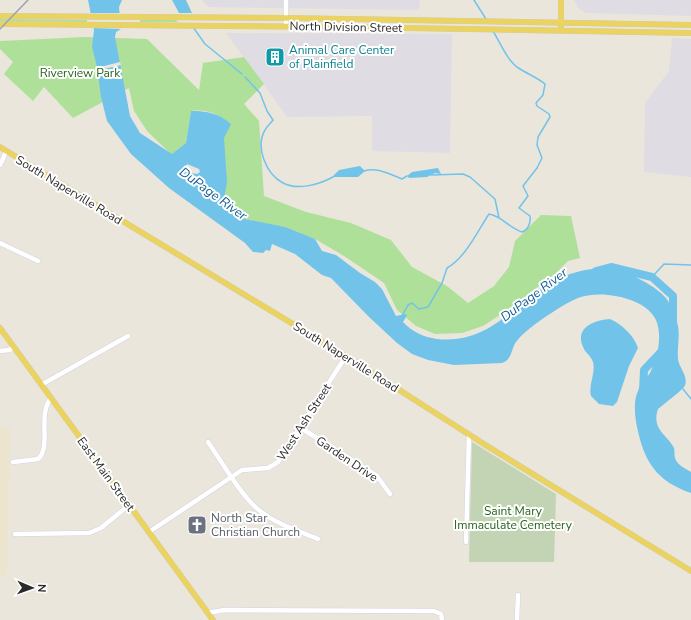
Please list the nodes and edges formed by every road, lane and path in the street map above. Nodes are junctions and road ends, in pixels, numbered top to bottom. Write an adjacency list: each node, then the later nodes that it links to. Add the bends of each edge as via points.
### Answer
1 (286, 0): 4 (street)
2 (561, 0): 6 (main road)
3 (0, 16): 4 (main road, North Division Street)
4 (286, 18): 5 (main road, North Division Street); 9 (street)
5 (425, 19): 6 (main road, North Division Street); 10 (main road)
6 (561, 22): 8 (main road, North Division Street); 11 (main road)
7 (0, 24): 9 (main road, North Division Street)
8 (691, 24)
9 (286, 26): 10 (main road, North Division Street)
10 (425, 28): 11 (main road, North Division Street)
11 (561, 30): 12 (main road, North Division Street)
12 (691, 33)
13 (0, 147): 14 (main road, South Naperville Road)
14 (6, 152): 15 (street); 22 (main road, South Naperville Road)
15 (0, 165)
16 (0, 243): 17 (street)
17 (38, 262)
18 (0, 328): 20 (main road, East Main Street)
19 (128, 336): 23 (street)
20 (14, 347): 21 (street); 23 (main road, East Main Street)
21 (0, 351)
22 (346, 356): 25 (street, West Ash Street); 26 (main road, South Naperville Road)
23 (41, 385): 24 (main road, East Main Street)
24 (51, 398): 28 (street, via 44,412 42,454 38,459); 31 (main road, East Main Street)
25 (300, 428): 29 (street, West Ash Street, via 275,465 264,469 247,468); 30 (street, Garden Drive, via 377,476)
26 (469, 434): 35 (street); 36 (main road, South Naperville Road)
27 (208, 442): 29 (street)
28 (13, 462)
29 (232, 476): 32 (street, West Ash Street); 34 (street, via 259,510)
30 (390, 494)
31 (129, 505): 32 (main road, East Main Street); 33 (street, via 101,528 89,533)
32 (149, 532): 38 (main road, East Main Street)
33 (15, 534)
34 (318, 539)
35 (466, 542)
36 (691, 571)
37 (518, 595): 41 (street)
38 (208, 612): 39 (main road, East Main Street); 40 (street, via 440,612)
39 (213, 620)
40 (442, 620)
41 (518, 620)

